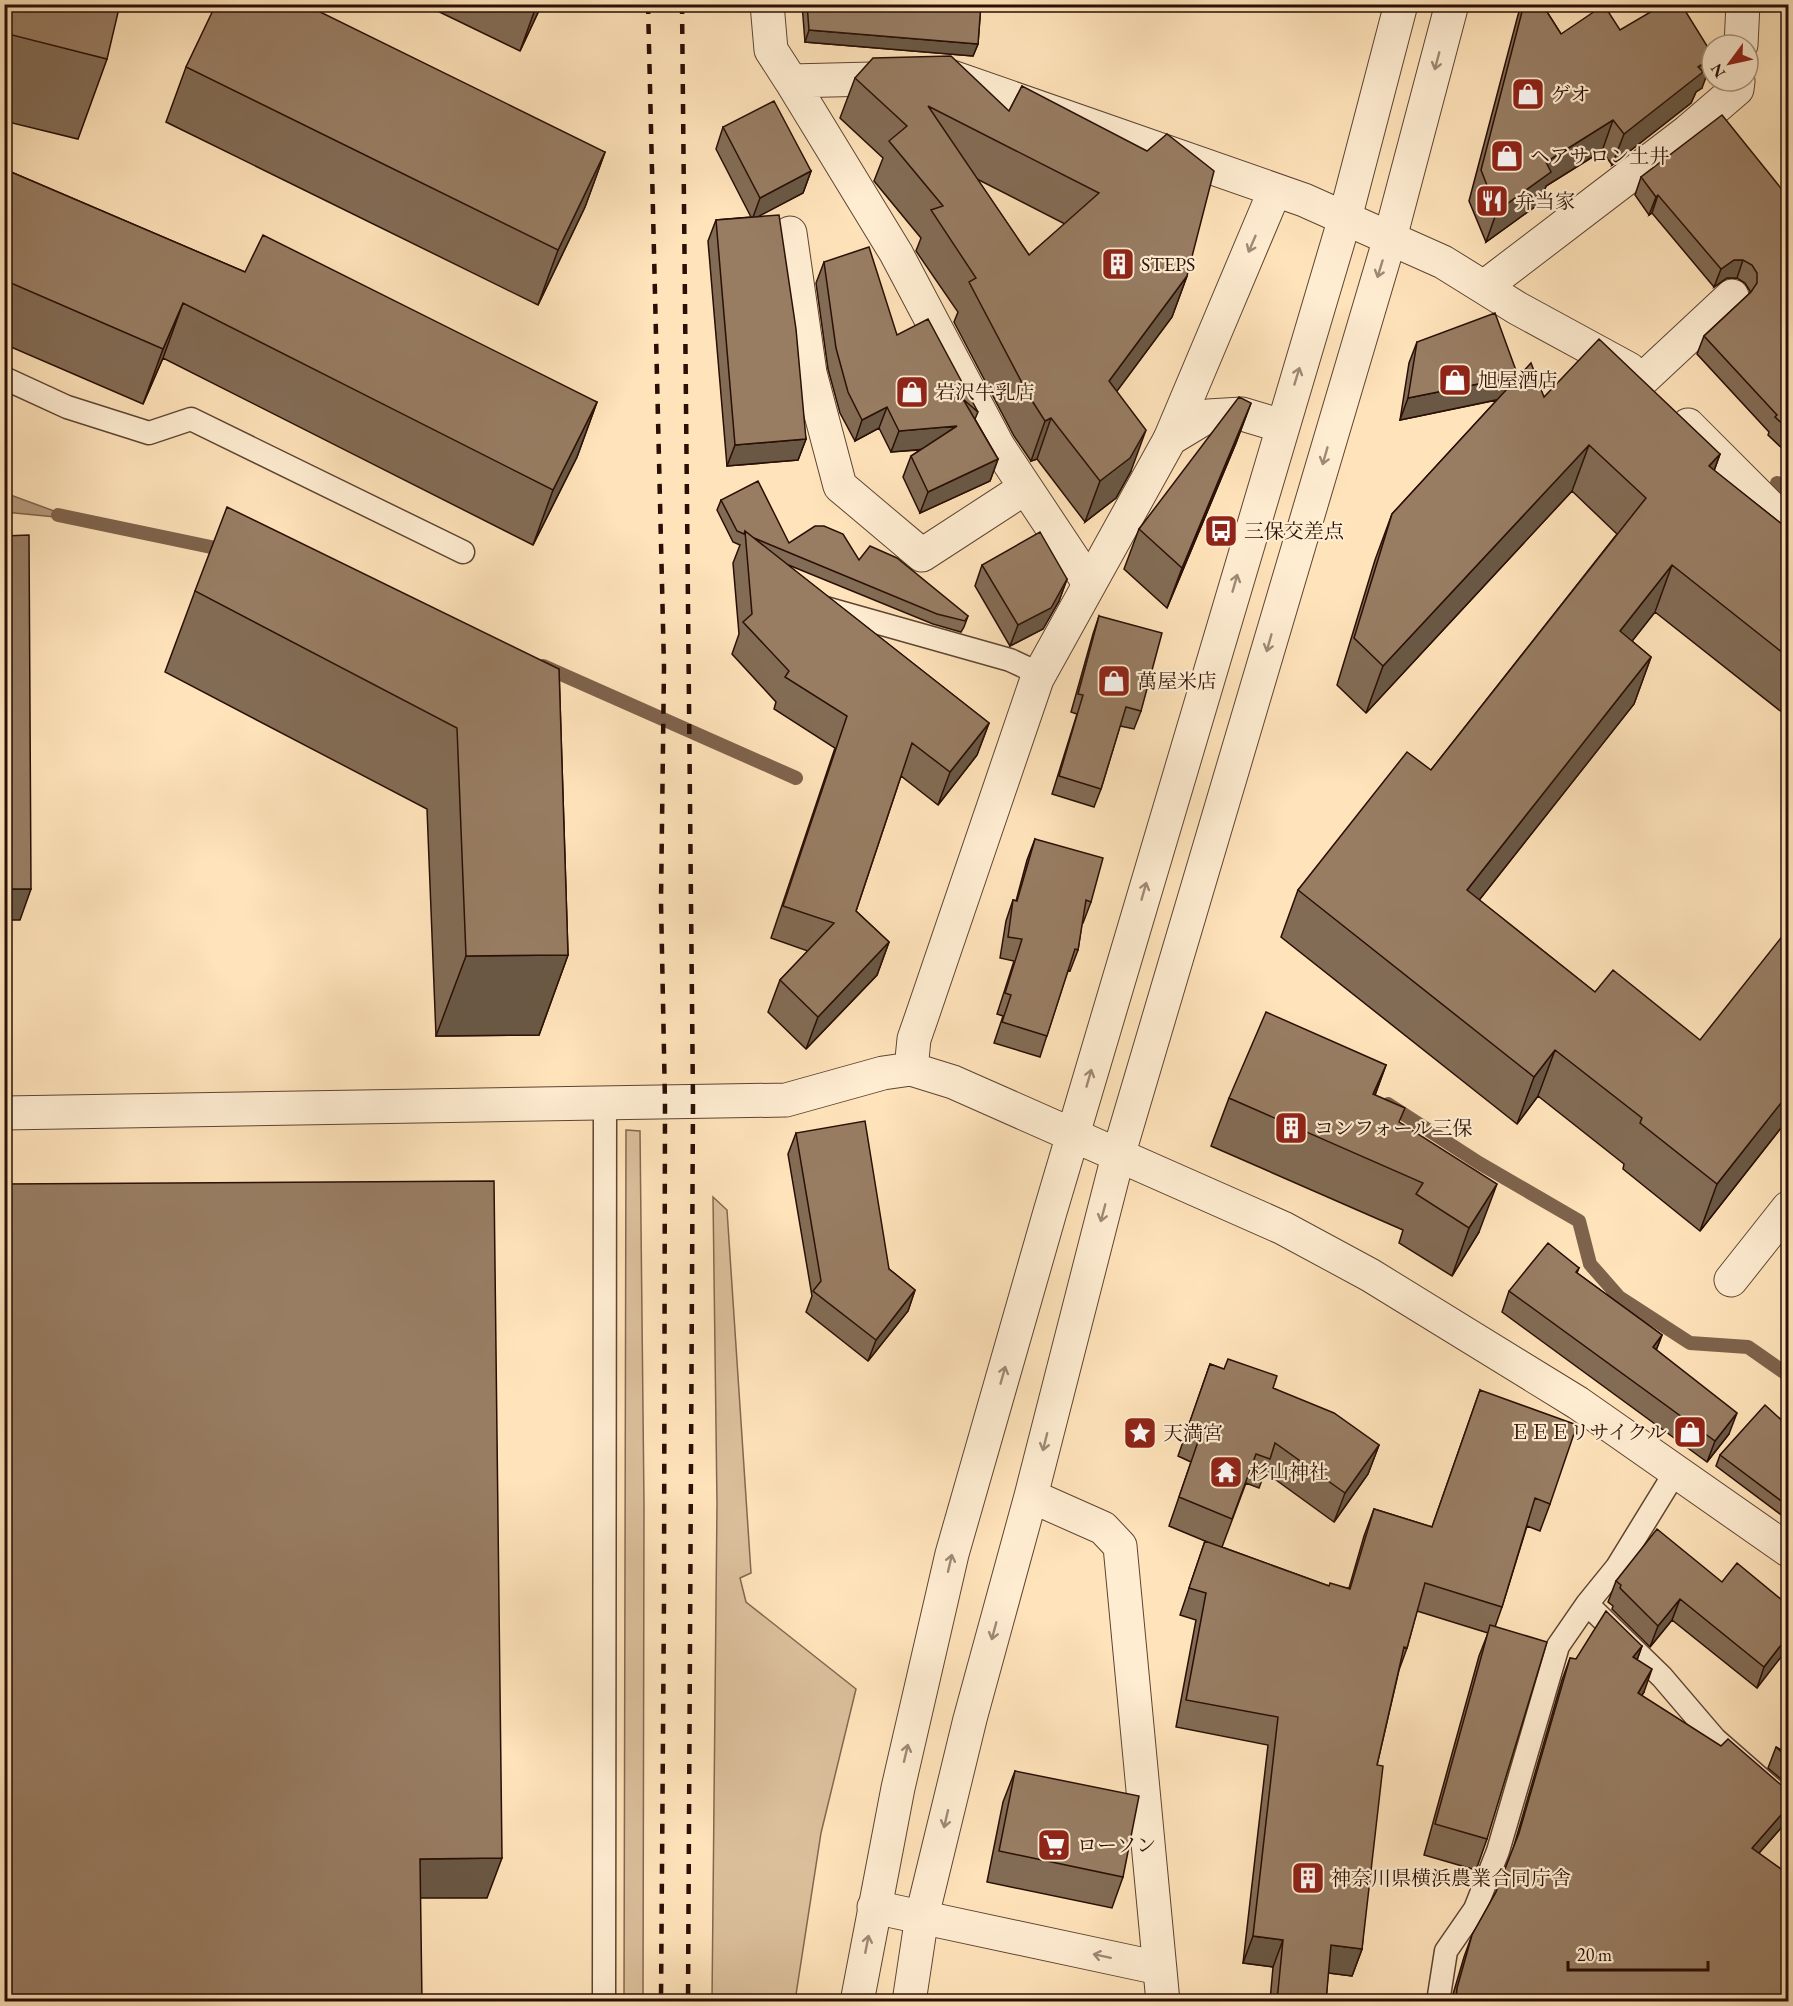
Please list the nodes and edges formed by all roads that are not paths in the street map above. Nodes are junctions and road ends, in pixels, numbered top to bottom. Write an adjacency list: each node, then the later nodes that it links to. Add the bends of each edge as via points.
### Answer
1 (768, 4): 6 (street, via 771,50)
2 (1401, 4): 9 (street)
3 (1452, 4): 11 (street, one-way to 11)
4 (1743, 4): 5 (street)
5 (1742, 33)
6 (790, 81): 8 (street, via 952,77); 18 (street, via 896,254 998,446)
7 (1732, 93): 12 (street)
8 (1275, 190): 9 (street); 17 (street, one-way to 17)
9 (1345, 218): 11 (street); 16 (street, one-way to 9)
10 (790, 232): 18 (street, via 810,374 840,486 922,555)
11 (1390, 238): 12 (street, via 1443,262); 28 (street, one-way to 28)
12 (1484, 287): 15 (street, via 1633,371)
13 (1732, 296): 15 (street)
14 (4, 378): 20 (lane, via 67,407 149,433 191,418)
15 (1642, 380): 19 (street)
16 (1282, 426): 17 (street, via 1242,414 1208,416); 27 (street, one-way to 16)
17 (1170, 439): 21 (street)
18 (1025, 488): 21 (street)
19 (1785, 519)
20 (463, 552)
21 (1089, 583): 23 (street)
22 (809, 603): 23 (lane, via 1010,660)
23 (1040, 674): 24 (street, via 914,1039)
24 (911, 1069): 25 (street, via 786,1100); 27 (street, via 952,1082)
25 (604, 1101): 26 (street); 39 (lane)
26 (4, 1113)
27 (1073, 1134): 28 (street); 36 (street, one-way to 27, via 952,1554)
28 (1118, 1156): 31 (street, via 1283,1228 1370,1275 1578,1403); 32 (street, one-way to 32)
29 (1788, 1208): 30 (street)
30 (1731, 1280)
31 (1676, 1471): 33 (street); 34 (lane, via 1617,1567)
32 (1031, 1496): 37 (street, one-way to 37, via 970,1719); 38 (street, via 1103,1528 1120,1546)
33 (1788, 1550)
34 (1587, 1604): 35 (lane, via 1662,1677 1715,1739); 43 (lane, via 1558,1646 1498,1851 1475,1909 1446,1951)
35 (1788, 1803)
36 (874, 1907): 37 (street); 40 (street, one-way to 36)
37 (922, 1916): 38 (street, one-way to 37); 41 (street)
38 (1159, 1968): 42 (street)
39 (604, 2001)
40 (857, 2001)
41 (909, 2001)
42 (1163, 2001)
43 (1438, 2001)

